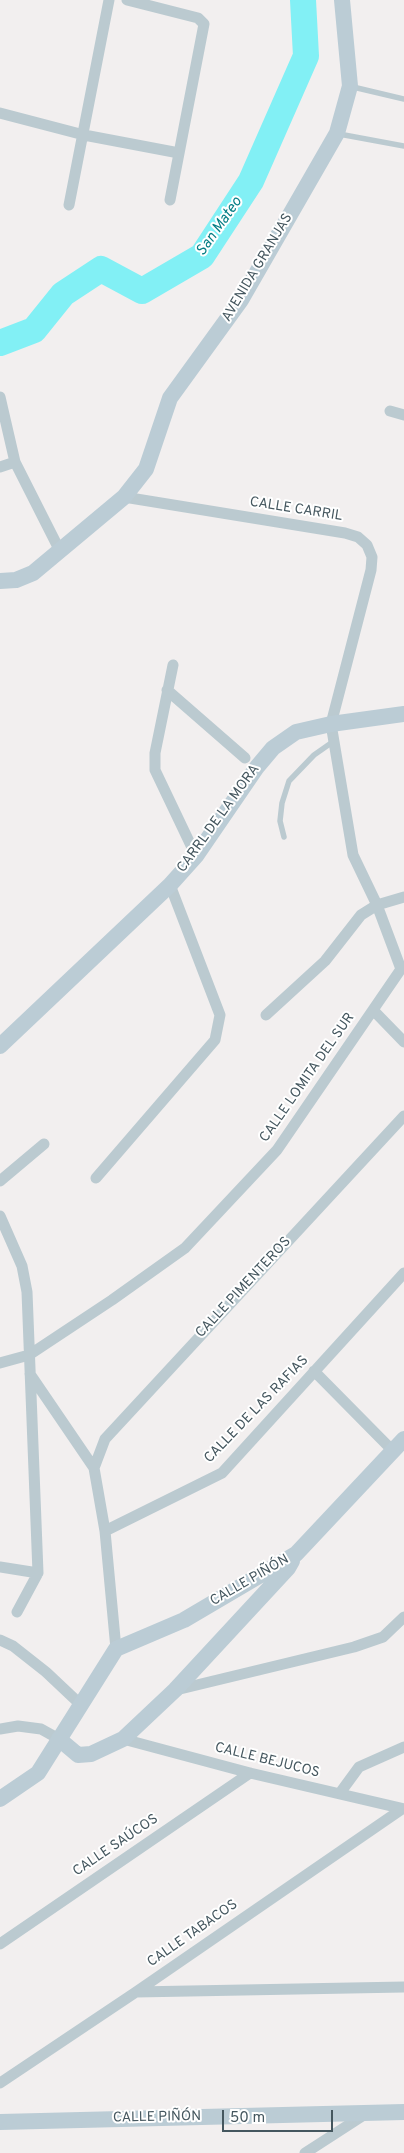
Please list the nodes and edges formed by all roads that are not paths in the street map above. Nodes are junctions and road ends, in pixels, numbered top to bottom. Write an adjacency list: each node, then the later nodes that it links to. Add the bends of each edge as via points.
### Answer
1 (109, 0): 8 (street)
2 (127, 0): 10 (street, via 198,18 204,24)
3 (342, 0): 4 (street, AVENIDA GRANJAS)
4 (350, 86): 5 (lane); 7 (street, AVENIDA GRANJAS)
5 (404, 99)
6 (0, 113): 8 (street)
7 (337, 133): 9 (lane); 18 (street, AVENIDA GRANJAS, via 241,300 170,398 146,469)
8 (84, 135): 10 (street); 12 (street)
9 (404, 146)
10 (179, 153): 11 (street)
11 (170, 200)
12 (69, 205)
13 (0, 398): 16 (street)
14 (390, 411): 15 (street)
15 (404, 415)
16 (15, 462): 17 (street); 19 (street)
17 (0, 467)
18 (124, 497): 19 (street, AVENIDA GRANJAS); 24 (street, CALLE CARRIL, via 345,533 358,537 367,545 372,557 371,570)
19 (60, 551): 20 (street, AVENIDA GRANJAS, via 33,573 16,580)
20 (0, 581)
21 (173, 665): 22 (street)
22 (166, 690): 26 (street); 28 (street, via 155,770)
23 (404, 714): 24 (street, CARRL DE LA MORA)
24 (331, 724): 25 (street, CALLE LOMITA DEL SUR); 28 (street, CARRL DE LA MORA, via 296,732 272,748)
25 (334, 741): 27 (lane, via 314,755 289,781 280,821); 31 (street, CALLE LOMITA DEL SUR, via 353,855)
26 (245, 758)
27 (284, 837)
28 (196, 856): 29 (street, CARRL DE LA MORA)
29 (170, 884): 35 (street, CARRL DE LA MORA); 38 (street, via 220,1015 215,1040)
30 (404, 897): 31 (street)
31 (377, 905): 32 (street, CALLE LOMITA DEL SUR, via 401,969); 33 (street, via 361,915 325,961)
32 (374, 1011): 34 (street); 42 (street, CALLE LOMITA DEL SUR, via 277,1150 185,1248)
33 (266, 1014)
34 (404, 1042)
35 (0, 1046)
36 (404, 1116): 48 (street, CALLE PIMENTEROS, via 105,1439)
37 (44, 1144): 39 (street)
38 (96, 1178)
39 (0, 1182)
40 (0, 1216): 42 (street, via 22,1266 27,1292)
41 (404, 1273): 44 (street, CALLE DE LAS RAFIAS)
42 (29, 1356): 43 (street); 45 (street)
43 (0, 1363)
44 (314, 1371): 47 (street); 49 (street, CALLE DE LAS RAFIAS, via 222,1473)
45 (30, 1374): 48 (street); 52 (street)
46 (404, 1439): 47 (street, CALLE PIÑÓN)
47 (393, 1451): 50 (street, CALLE PIÑÓN)
48 (94, 1468): 49 (street)
49 (105, 1531): 56 (street)
50 (296, 1554): 56 (street, CALLE PIÑÓN, via 184,1620); 57 (street, via 288,1568)
51 (0, 1567): 52 (street)
52 (38, 1573): 53 (street)
53 (18, 1612)
54 (404, 1617): 57 (street, via 384,1637 354,1647)
55 (0, 1640): 58 (street, via 46,1672)
56 (116, 1649): 58 (street)
57 (175, 1690): 61 (street)
58 (81, 1705): 60 (street)
59 (0, 1729): 60 (street, via 18,1726 41,1729)
60 (59, 1739): 61 (street, via 78,1755 91,1754); 65 (street, via 38,1772)
61 (123, 1739): 63 (street, CALLE BEJUCOS)
62 (404, 1747): 64 (street, via 359,1767)
63 (250, 1773): 64 (street, CALLE BEJUCOS); 67 (street, CALLE SAÚCOS)
64 (340, 1793): 66 (street, CALLE BEJUCOS)
65 (0, 1799)
66 (403, 1809): 69 (street, CALLE TABACOS)
67 (0, 1944)
68 (404, 1987): 69 (street)
69 (136, 1992): 70 (street, CALLE TABACOS)
70 (0, 2083)
71 (369, 2112): 72 (street, CALLE PIÑÓN); 73 (street, CALLE PIÑÓN); 74 (street)
72 (404, 2112)
73 (0, 2122)
74 (305, 2153)

